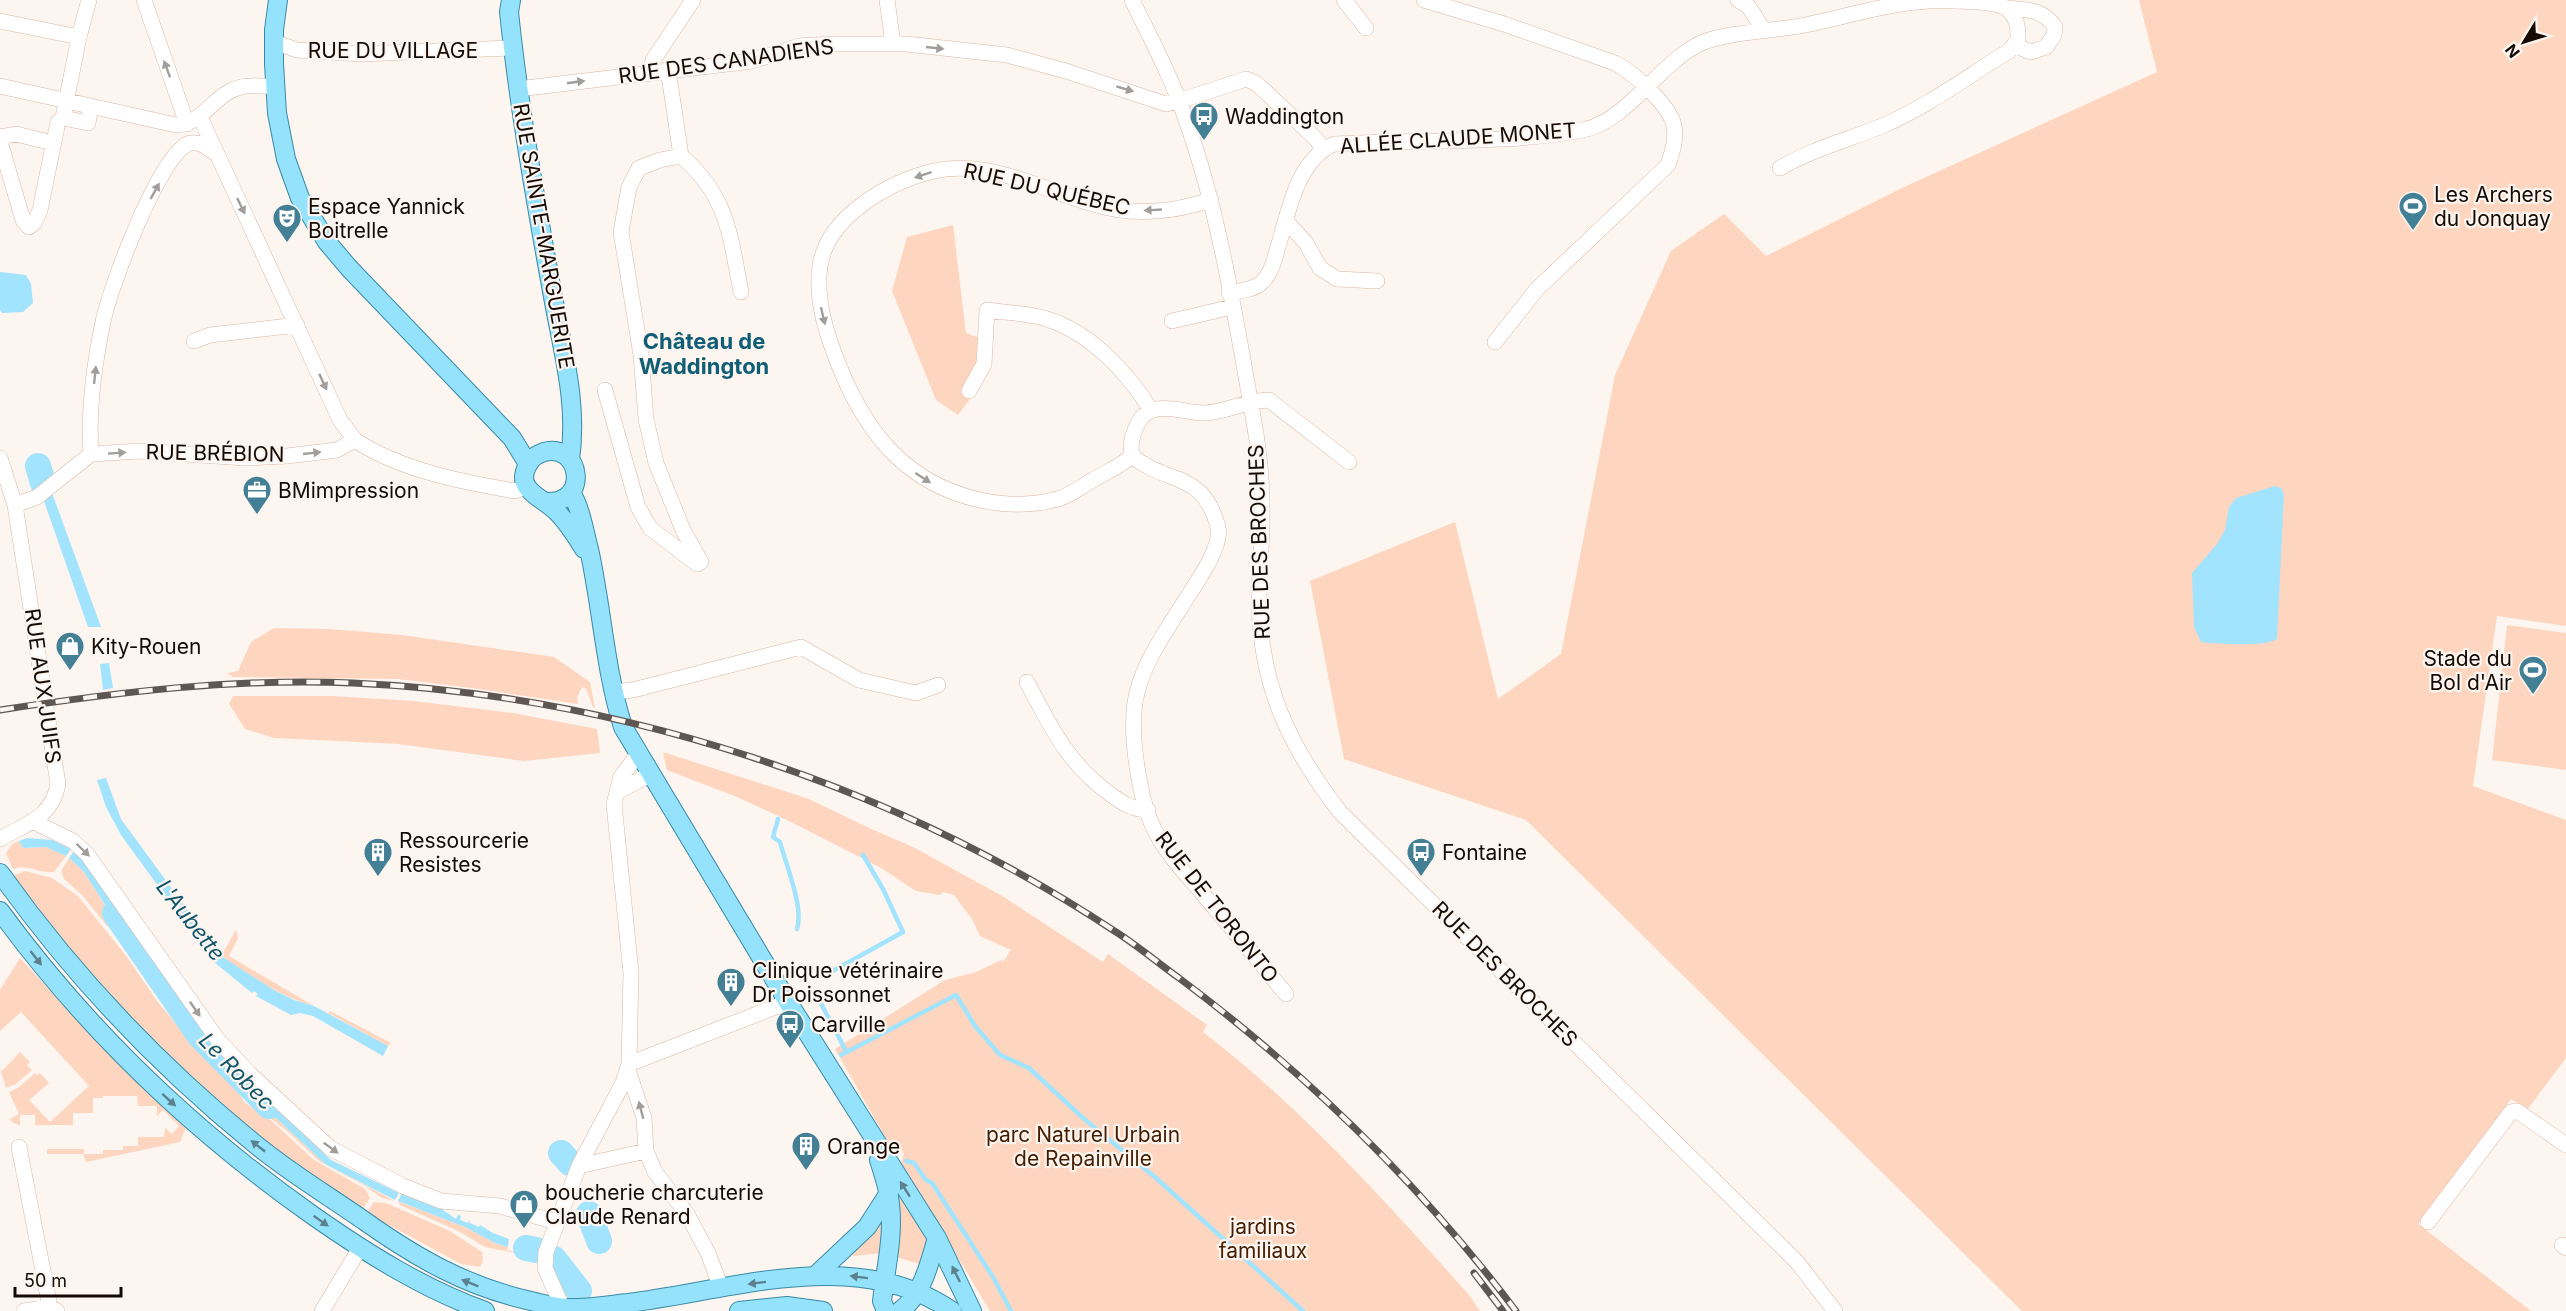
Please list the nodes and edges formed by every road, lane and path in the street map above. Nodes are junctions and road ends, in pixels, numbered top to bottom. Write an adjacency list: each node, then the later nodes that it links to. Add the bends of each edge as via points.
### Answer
1 (89, 0): 16 (street)
2 (144, 0): 31 (street, one-way to 2)
3 (278, 0): 17 (main road)
4 (511, 0): 20 (main road, RUE SAINTE-MARGUERITE)
5 (522, 0): 20 (main road, RUE SAINTE-MARGUERITE)
6 (693, 0): 22 (street, via 653,60)
7 (887, 0): 18 (street)
8 (1132, 0): 28 (street, RUE DES BROCHES)
9 (1344, 0): 14 (street)
10 (1424, 0): 25 (street, via 1586,51 1623,68)
11 (1738, 0): 15 (street, via 1749,7)
12 (2006, 8): 15 (street, ALLÉE CLAUDE MONET, via 1987,3 1916,2); 19 (street, via 2018,23 2018,41); 19 (street, ALLÉE CLAUDE MONET, via 2039,11 2055,27 2046,47 2031,52)
13 (0, 21): 16 (street)
14 (1366, 28)
15 (1764, 31): 25 (street, ALLÉE CLAUDE MONET, via 1701,43 1682,54)
16 (79, 37): 27 (street)
17 (274, 42): 20 (street, RUE DU VILLAGE, via 297,50 361,54); 24 (main road)
18 (893, 44): 21 (street, RUE DES CANADIENS, via 799,46 752,60); 28 (street, RUE DES CANADIENS, one-way to 28, via 1007,55 1166,104)
19 (2014, 45): 37 (street, via 1892,121 1798,157)
20 (513, 48): 26 (main road, RUE SAINTE-MARGUERITE)
21 (668, 69): 22 (street, RUE DES CANADIENS); 36 (street)
22 (651, 71): 26 (street, RUE DES CANADIENS, one-way to 22)
23 (0, 86): 27 (street)
24 (275, 86): 31 (street, via 242,87 224,95); 54 (main road, via 280,135 292,179 327,242 512,438)
25 (1647, 87): 34 (street, ALLÉE CLAUDE MONET, via 1619,113 1586,130 1499,140 1334,144); 46 (street, via 1672,119 1675,145 1668,165 1537,289)
26 (518, 89): 54 (main road, RUE SAINTE-MARGUERITE, via 571,388 573,424)
27 (66, 100): 29 (street); 30 (street)
28 (1179, 101): 34 (street, ALLÉE CLAUDE MONET, via 1246,79 1256,83); 38 (street, RUE DES BROCHES)
29 (92, 106): 30 (street, via 88,123); 31 (street, via 176,124)
30 (63, 118): 33 (street, via 58,122)
31 (193, 121): 35 (street)
32 (0, 140): 33 (street, via 16,134); 33 (street, via 23,220 29,227 40,210)
33 (53, 143)
34 (1323, 149): 39 (street, via 1313,158 1296,188)
35 (215, 153): 44 (street, one-way to 44); 52 (street, one-way to 35, via 94,375 103,319 122,259 152,195 180,151 188,144 198,143)
36 (681, 156): 41 (street, via 714,191 729,228); 47 (street, via 639,168 629,187 621,232 641,355 646,419 656,463 683,530 701,562 693,562 650,528 638,507)
37 (1780, 168)
38 (1210, 200): 42 (street, RUE DES BROCHES); 53 (street, RUE DU QUÉBEC, one-way to 53, via 1157,211 1120,210 1010,177 954,168 900,183 862,204 838,228 820,265 821,311 843,376 882,443 924,480 982,501 1036,504 1064,497)
39 (1286, 221): 40 (street, via 1306,243 1320,268 1336,279); 42 (street, via 1271,271 1260,284)
40 (1377, 281)
41 (741, 292)
42 (1230, 300): 43 (street); 49 (street, RUE DES BROCHES)
43 (1172, 321)
44 (297, 326): 45 (street, via 210,335); 51 (street, one-way to 51, via 340,420)
45 (194, 341)
46 (1495, 342)
47 (605, 390)
48 (969, 391): 50 (street, via 984,364 987,310 1047,319 1076,333 1110,358 1136,385)
49 (1250, 403): 50 (street, via 1204,413); 56 (street, via 1269,400); 102 (street, RUE DES BROCHES, via 1260,464 1263,517 1259,597 1267,676 1295,748 1315,780 1370,843 1797,1262)
50 (1151, 410): 53 (street, via 1140,418 1132,437)
51 (355, 440): 52 (street, RUE BRÉBION, one-way to 51, via 140,451 246,458 287,456 337,450); 57 (street, via 378,455 438,474 515,491)
52 (91, 454): 60 (street, via 46,491)
53 (1132, 456): 68 (street, RUE DE TORONTO, via 1146,468 1199,488 1219,530 1214,550 1150,656 1135,701 1135,744)
54 (549, 457): 57 (main road, via 525,471); 58 (main road, via 576,479)
55 (0, 458): 60 (street, RUE AUX JUIFS)
56 (1349, 462)
57 (527, 487): 59 (main road)
58 (571, 492): 59 (main road, via 560,501); 61 (main road)
59 (545, 502): 61 (main road, via 570,527)
60 (15, 505): 69 (street, RUE AUX JUIFS, via 58,784 50,808)
61 (591, 561): 64 (main road)
62 (1028, 682): 68 (street, via 1076,765 1131,809)
63 (938, 685): 64 (street, via 916,693 859,680 801,647)
64 (614, 692): 65 (main road, via 623,727)
65 (638, 754): 66 (main road); 67 (street, via 621,777)
66 (651, 774): 67 (street); 74 (main road)
67 (617, 792): 75 (street, via 614,804 631,973)
68 (1148, 810): 73 (street, RUE DE TORONTO, via 1155,832)
69 (32, 821): 70 (street, RUE AUX JUIFS); 82 (street, one-way to 82, via 73,841 87,854 218,1040 323,1142 403,1186 441,1201 500,1206)
70 (0, 838)
71 (0, 873): 84 (main road, one-way to 71, via 256,1145 171,1069 100,997)
72 (0, 911): 86 (main road, one-way to 86, via 84,1015 142,1076 240,1162)
73 (1286, 994)
74 (788, 1002): 75 (street); 76 (main road)
75 (628, 1067): 79 (street, one-way to 75, via 644,1118); 80 (street)
76 (872, 1138): 81 (main road); 85 (main road, one-way to 76)
77 (2566, 1145): 83 (street, via 2525,1115 2511,1112)
78 (19, 1147): 91 (street)
79 (646, 1151): 80 (street); 89 (street, via 655,1172 687,1214)
80 (579, 1166): 82 (street)
81 (889, 1192): 87 (main road, via 867,1227); 88 (main road, via 891,1233)
82 (556, 1222): 92 (street, via 544,1263)
83 (2428, 1222)
84 (374, 1228): 86 (main road); 92 (main road, one-way to 84, via 494,1292 452,1275 396,1245)
85 (937, 1238): 90 (main road); 101 (main road, one-way to 85)
86 (360, 1248): 94 (street); 95 (main road, via 455,1300)
87 (815, 1276): 88 (main road, one-way to 87, via 851,1275); 89 (main road, one-way to 89)
88 (884, 1280): 90 (main road); 98 (main road, via 882,1301)
89 (721, 1288): 92 (main road)
90 (917, 1292): 99 (main road); 100 (main road)
91 (54, 1309): 93 (street)
92 (563, 1309)
93 (24, 1311)
94 (322, 1311)
95 (485, 1311)
96 (739, 1311): 97 (main road, via 787,1306)
97 (823, 1311)
98 (886, 1311)
99 (900, 1311)
100 (952, 1311)
101 (972, 1311)
102 (1834, 1311)

